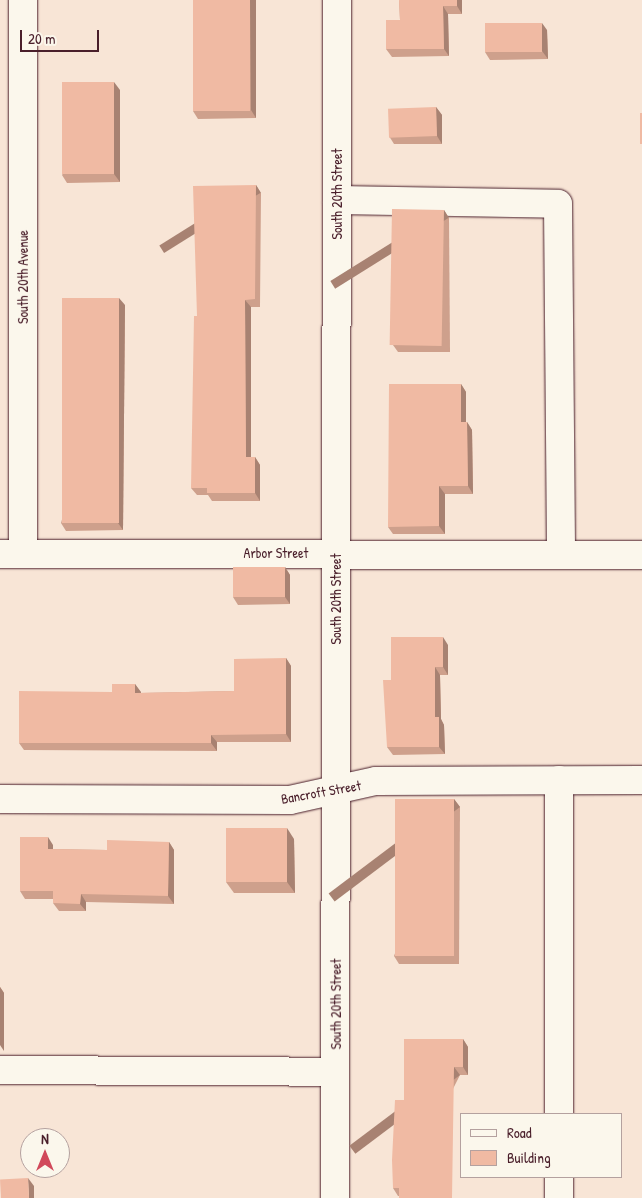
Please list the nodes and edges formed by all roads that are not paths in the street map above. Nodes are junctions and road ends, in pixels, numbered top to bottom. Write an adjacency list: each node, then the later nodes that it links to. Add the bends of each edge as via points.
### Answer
1 (23, 0): 4 (street, South 20th Avenue)
2 (337, 0): 3 (street, South 20th Street)
3 (337, 200): 5 (street, South 20th Street); 6 (street, via 558,204)
4 (11, 554): 5 (street, Arbor Street)
5 (336, 554): 6 (street, Arbor Street); 10 (street, South 20th Street)
6 (561, 554): 7 (street, Arbor Street)
7 (642, 555)
8 (559, 780): 9 (street, Bancroft Street); 10 (street, Bancroft Street, via 376,781); 14 (street)
9 (642, 780)
10 (336, 790): 11 (street, Bancroft Street, via 290,800); 13 (street, South 20th Street)
11 (0, 799)
12 (0, 1070): 13 (street)
13 (335, 1072): 16 (street, South 20th Street)
14 (559, 1113)
15 (559, 1178): 17 (street)
16 (335, 1198)
17 (559, 1198)

